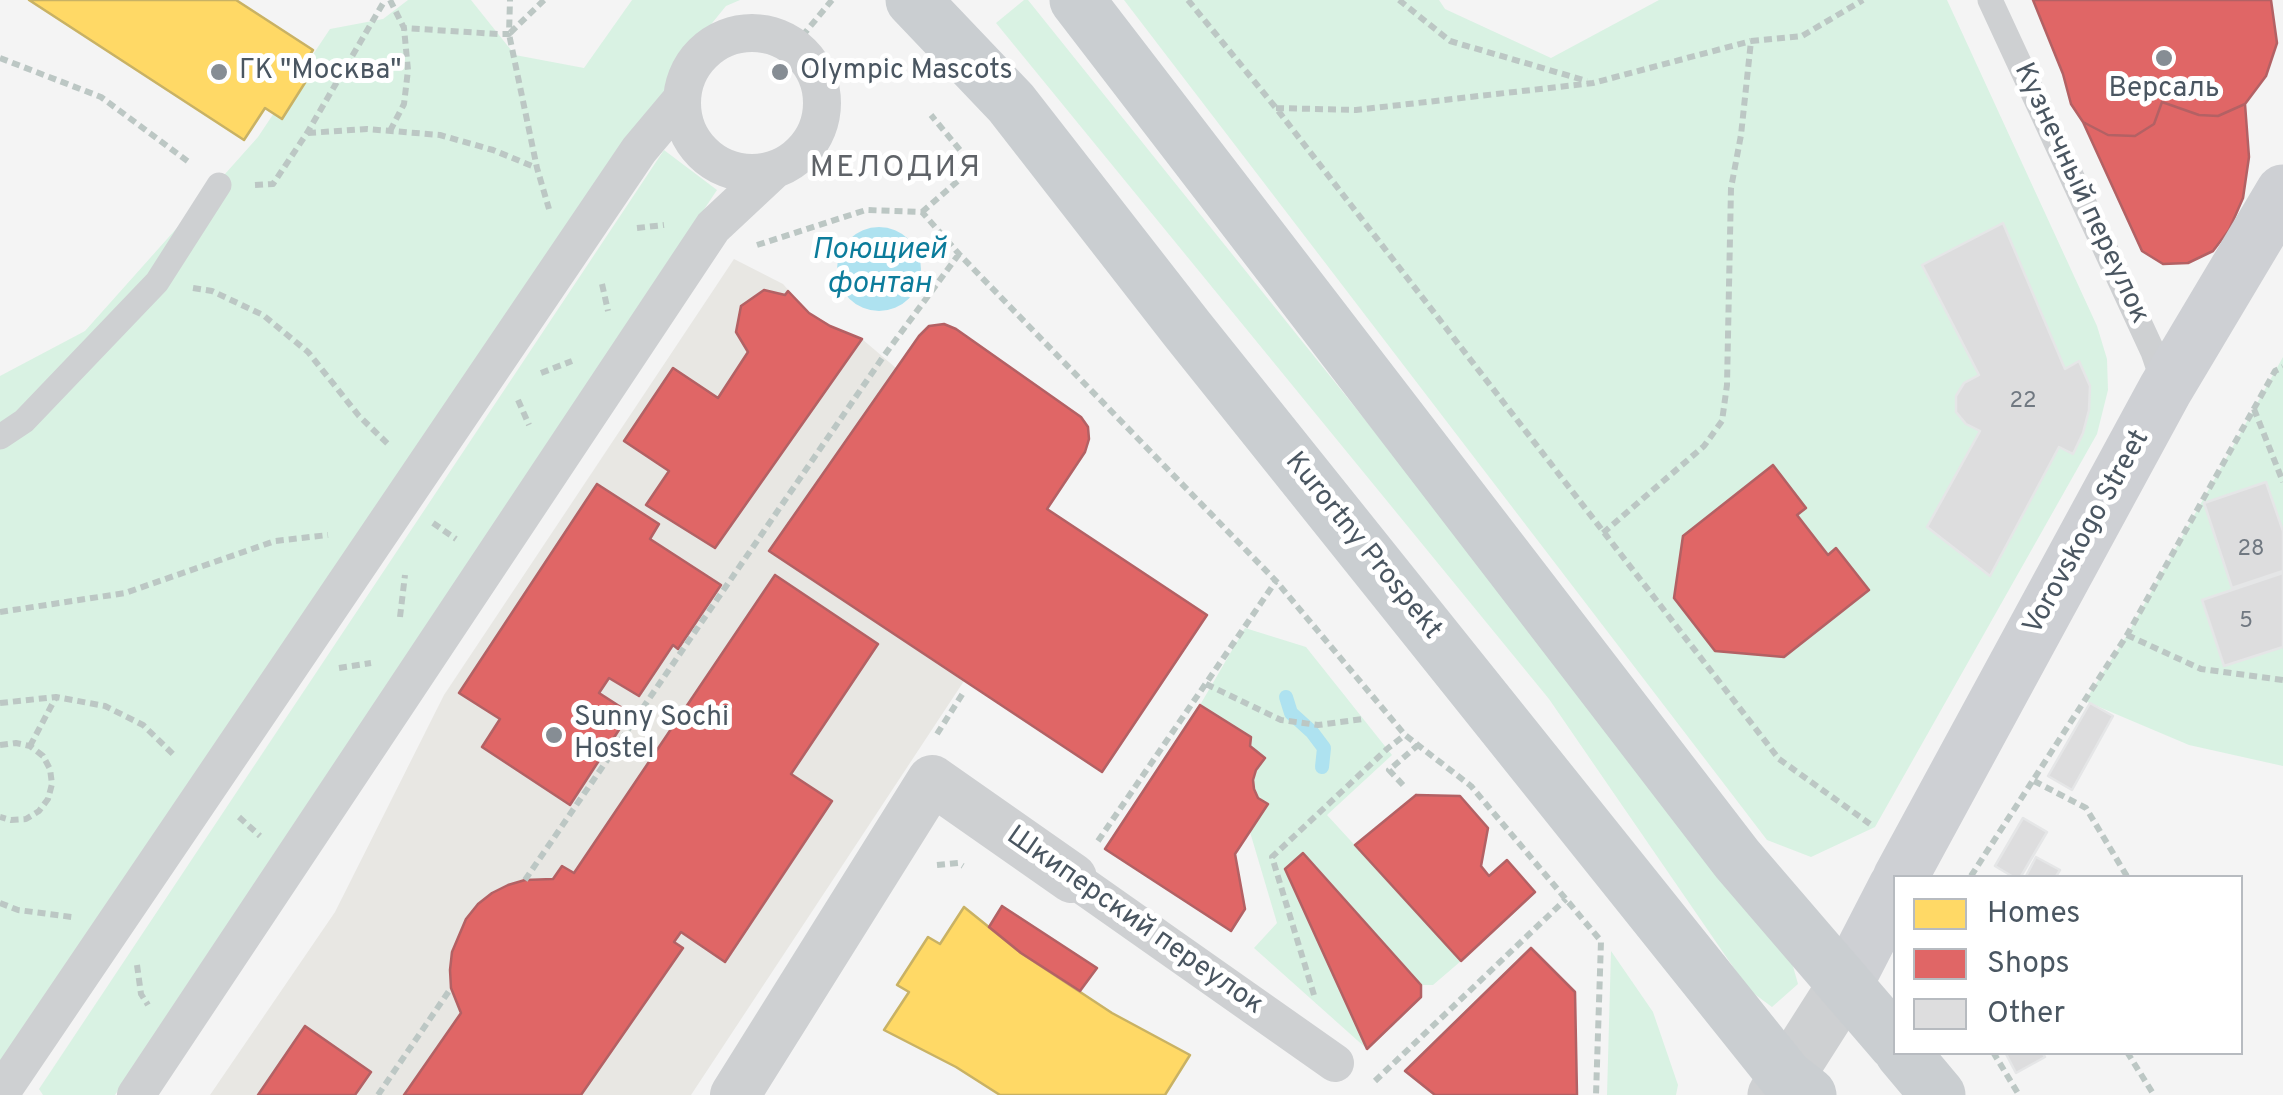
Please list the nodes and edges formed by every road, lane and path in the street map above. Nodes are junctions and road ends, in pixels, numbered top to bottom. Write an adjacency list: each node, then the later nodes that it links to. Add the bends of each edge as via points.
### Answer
1 (387, 0): 11 (path); 21 (path)
2 (510, 0): 12 (path)
3 (544, 0): 12 (path)
4 (832, 0): 14 (path)
5 (913, 0): 79 (main road, Kurortny Prospekt, via 1011,103)
6 (1077, 0): 71 (main road, via 1737,860)
7 (1188, 0): 18 (path)
8 (1400, 0): 16 (path, via 1450,41)
9 (1863, 0): 13 (path, via 1802,36)
10 (1990, 0): 32 (lane, Кузнечный переулок)
11 (404, 28): 12 (path); 20 (path, via 404,104)
12 (509, 34): 22 (path)
13 (1750, 41): 16 (path); 37 (path, via 1732,188 1722,421 1704,446)
14 (794, 46): 17 (street, via 755,33 715,42 688,72); 23 (street, via 818,79 820,120 808,145)
15 (0, 58): 24 (path, via 101,97)
16 (1593, 83): 18 (path, via 1356,110)
17 (682, 100): 23 (street, via 685,126 710,159 734,171); 29 (street)
18 (1276, 108): 37 (path)
19 (931, 115): 26 (path, via 974,167)
20 (390, 131): 21 (path); 22 (path, via 440,135)
21 (307, 133): 24 (path, via 273,184)
22 (536, 168): 29 (path)
23 (775, 169): 27 (street)
24 (219, 185): 30 (lane)
25 (2283, 192): 32 (main road, Vorovskogo Street)
26 (922, 212): 27 (path, via 866,210 758,245); 28 (path)
27 (713, 227): 29 (path, via 698,220 622,230); 39 (street)
28 (959, 254): 40 (path); 66 (path)
29 (564, 260): 36 (street)
30 (158, 282): 34 (lane); 36 (path, via 212,291 263,316 308,352 391,447)
31 (2283, 367): 33 (path, via 2274,371)
32 (2166, 390): 60 (main road, Vorovskogo Street)
33 (2254, 409): 35 (path); 42 (path)
34 (0, 438)
35 (2283, 482)
36 (418, 500): 38 (street); 39 (path)
37 (1604, 533): 60 (path, via 1779,759 1875,827)
38 (373, 542): 41 (path, via 328,534 276,541 125,593); 44 (street)
39 (490, 562): 43 (street)
40 (1276, 581): 46 (path); 50 (path)
41 (0, 612)
42 (2127, 635): 45 (path, via 2201,669); 54 (path)
43 (431, 651): 44 (path); 58 (street)
44 (282, 678): 56 (street)
45 (2283, 680)
46 (1206, 684): 49 (path, via 1281,720); 65 (path)
47 (56, 698): 48 (path); 53 (path); 56 (path, via 105,706 144,725)
48 (0, 703)
49 (1362, 720)
50 (1405, 735): 52 (path); 77 (path, via 1272,857)
51 (0, 745): 53 (path)
52 (1418, 745): 55 (path, via 1389,770); 68 (path, via 1470,786)
53 (30, 746): 57 (path, via 50,769 48,798 26,818)
54 (2034, 780): 63 (path); 64 (path, via 2086,808)
55 (1402, 785)
56 (208, 788): 58 (path); 70 (street)
57 (0, 817)
58 (290, 865): 81 (street)
59 (936, 865): 61 (path, via 958,863)
60 (1903, 870): 62 (path)
61 (972, 872)
62 (1952, 875)
63 (1972, 875)
64 (2126, 875)
65 (1072, 878): 77 (street, Шкиперский переулок); 83 (street, Шкиперский переулок, via 932,780)
66 (526, 880)
67 (1893, 890): 71 (main road, Vorovskogo Street)
68 (1566, 899): 78 (path); 84 (path, via 1601,941)
69 (0, 903): 70 (path, via 58,916)
70 (120, 918): 80 (street)
71 (1845, 985): 73 (main road); 79 (street, Vorovskogo Street)
72 (451, 988): 82 (path)
73 (1893, 1041)
74 (1905, 1055): 85 (main road)
75 (1995, 1055): 86 (path)
76 (2129, 1055): 87 (path)
77 (1335, 1063)
78 (1367, 1088)
79 (1790, 1089)
80 (0, 1094)
81 (136, 1095)
82 (378, 1095)
83 (735, 1095)
84 (1596, 1095)
85 (1938, 1095)
86 (2019, 1095)
87 (2154, 1095)

